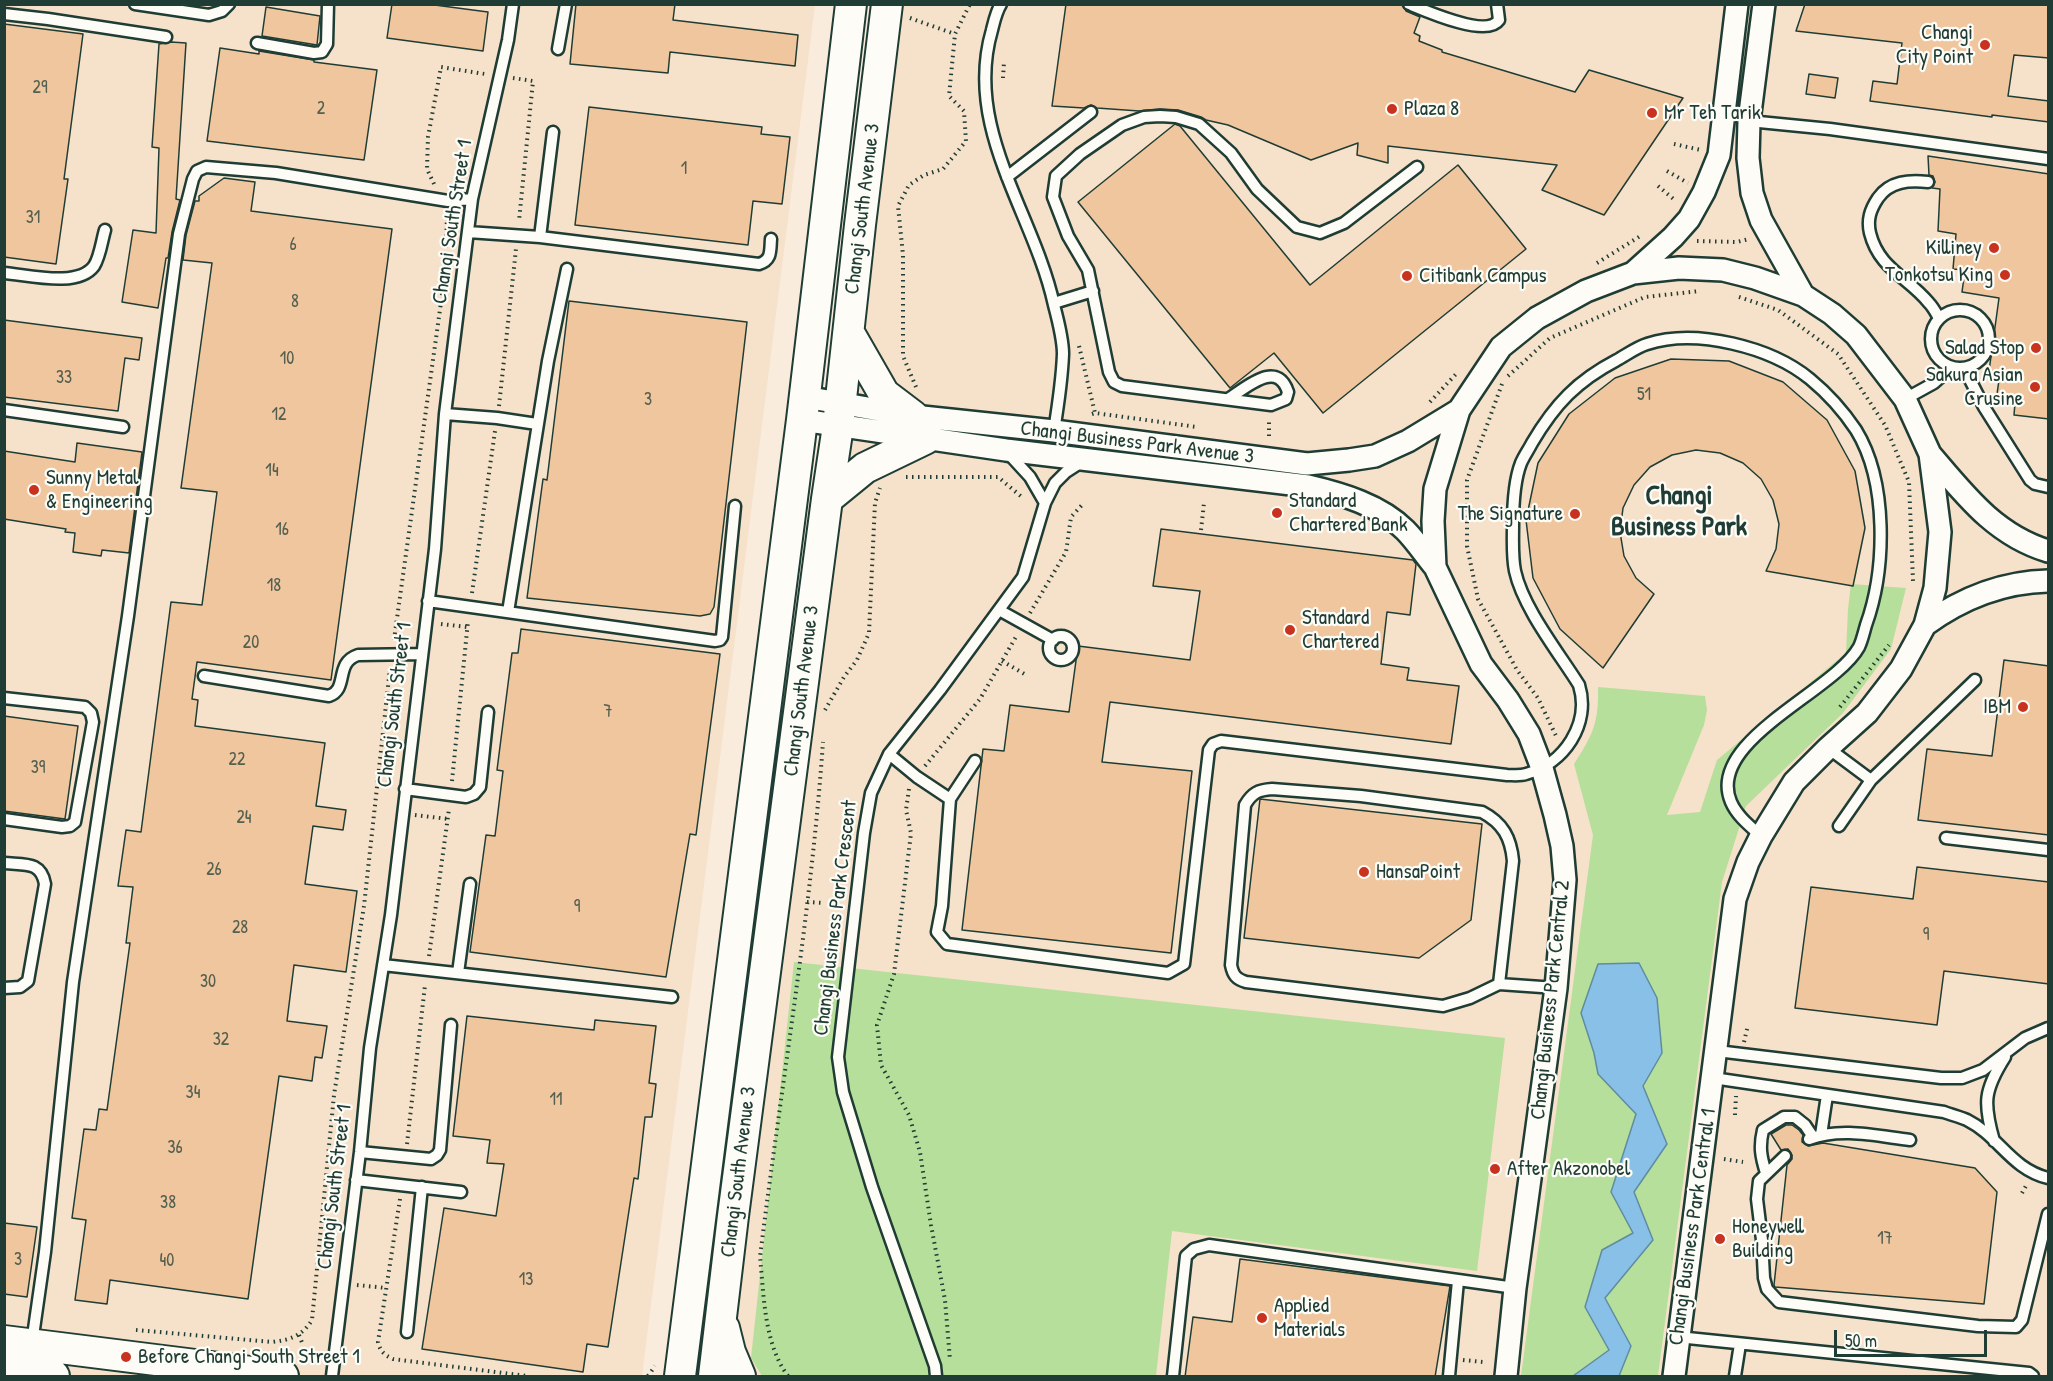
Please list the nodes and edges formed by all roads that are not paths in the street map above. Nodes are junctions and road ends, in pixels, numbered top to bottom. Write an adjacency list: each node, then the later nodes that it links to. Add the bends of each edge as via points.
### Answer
1 (135, 4): 2 (lane, via 209,15)
2 (229, 4)
3 (328, 4): 15 (lane, via 327,44 322,52)
4 (513, 4): 24 (lane, Changi South Street 1)
5 (566, 4): 16 (lane)
6 (851, 4): 41 (street, Changi South Avenue 3)
7 (1001, 4): 22 (lane, via 986,51 985,94)
8 (1408, 4): 9 (lane, via 1484,27 1499,20)
9 (1497, 4)
10 (1737, 4): 31 (street, via 1719,155 1689,219)
11 (1764, 4): 18 (street, Changi Business Park Central 1)
12 (899, 11): 36 (street, Changi South Avenue 3, via 860,225)
13 (4, 14): 14 (lane)
14 (166, 37)
15 (257, 43)
16 (558, 49)
17 (1091, 112): 22 (lane)
18 (1749, 121): 20 (lane); 33 (street, Changi Business Park Central 1, via 1752,193 1768,235)
19 (553, 132): 27 (lane)
20 (2049, 159)
21 (1417, 167): 32 (lane, via 1344,223 1320,233 1296,227 1257,189 1231,153 1199,124 1160,116 1122,125 1056,176 1053,197 1068,236 1088,270)
22 (1007, 177): 34 (lane)
23 (1928, 182): 35 (lane, via 1895,183 1880,196 1868,224 1882,260 1928,302)
24 (472, 199): 26 (lane, Changi South Street 1); 112 (lane, via 448,201 264,172 206,167 192,179 179,234 128,616 73,982 45,1252)
25 (105, 230): 30 (lane, via 95,265 83,276 69,279)
26 (468, 231): 27 (lane); 44 (lane, Changi South Street 1)
27 (540, 237): 28 (lane, via 759,264 770,257)
28 (771, 239)
29 (567, 269): 48 (lane)
30 (4, 273)
31 (1633, 273): 33 (street, Changi Business Park Central 2, via 1679,268 1724,270); 43 (street, Changi Business Park Central 2, via 1586,291 1537,318 1501,347)
32 (1093, 291): 34 (lane); 39 (lane, via 1114,382)
33 (1803, 295): 40 (street, Changi Business Park Central 1, via 1856,335)
34 (1054, 303): 47 (lane, via 1063,353)
35 (1939, 318): 37 (lane, via 1931,340 1934,352 1941,362); 38 (lane, via 1961,310 1973,313 1988,331 1989,343 1984,354)
36 (849, 333): 45 (street, Changi South Avenue 3); 46 (street, via 884,394)
37 (1952, 367): 38 (lane); 40 (lane, via 1934,383)
38 (1964, 368): 53 (lane, via 2030,480)
39 (1228, 399): 39 (lane, via 1271,375 1279,376 1288,392 1286,399 1271,405)
40 (1905, 399): 51 (street, Changi Business Park Central 1)
41 (804, 408): 45 (street, Changi Business Park Avenue 3); 119 (street, Changi South Avenue 3)
42 (4, 410): 49 (lane)
43 (1459, 410): 47 (street, Changi Business Park Avenue 3, via 1375,456 1307,464); 58 (street, Changi Business Park Central 2, via 1435,489)
44 (445, 414): 48 (lane); 60 (lane, Changi South Street 1)
45 (839, 414): 46 (street, Changi Business Park Avenue 3); 54 (street, Changi South Avenue 3)
46 (918, 415): 47 (street, Changi Business Park Avenue 3); 50 (street, Changi Business Park Avenue 3); 54 (street)
47 (1055, 422)
48 (537, 424): 62 (lane)
49 (123, 427)
50 (1005, 450): 52 (street, Changi Business Park Avenue 3); 55 (lane, via 1030,477)
51 (1930, 454): 57 (street, via 1973,505 2027,544); 63 (street, Changi Business Park Central 1, via 1940,532 1935,588)
52 (1085, 460): 55 (lane, Changi Business Park Crescent, via 1055,483); 58 (street, Changi Business Park Avenue 3, via 1308,486 1346,495 1399,525)
53 (2049, 487)
54 (827, 499): 109 (street, Changi South Avenue 3)
55 (1045, 503): 61 (lane, Changi Business Park Crescent, via 1023,578)
56 (735, 506): 62 (lane, via 720,640)
57 (2049, 551)
58 (1435, 567): 73 (street, Changi Business Park Central 2, via 1481,664 1529,734)
59 (2049, 581): 63 (street, via 2025,582 1980,593)
60 (428, 601): 62 (lane); 65 (lane, Changi South Street 1)
61 (999, 610): 64 (lane); 71 (lane, Changi Business Park Crescent)
62 (508, 612)
63 (1925, 625): 70 (street, Changi Business Park Central 1, via 1901,669 1874,705)
64 (1053, 640)
65 (422, 654): 66 (lane, via 351,658 344,667 338,691 329,696); 75 (lane, Changi South Street 1)
66 (204, 676)
67 (1975, 680): 74 (lane)
68 (4, 698): 77 (lane, via 85,707 93,722 75,822 62,827)
69 (488, 712): 75 (lane, via 480,787 474,794 466,797)
70 (1828, 748): 74 (lane); 79 (street, Changi Business Park Central 1, via 1794,782)
71 (889, 754): 76 (lane); 115 (lane, Changi Business Park Crescent, via 871,793 864,833 838,1057 843,1092)
72 (975, 761): 76 (lane)
73 (1542, 768): 76 (lane, via 1525,775 1507,775 1221,741 1213,744 1209,750 1184,964 1168,973 947,944 937,932); 79 (lane, via 1563,752 1578,731 1583,698 1527,603 1516,573 1514,505 1521,463 1548,415 1579,384 1646,344 1682,338 1750,348 1780,360 1810,379 1839,408 1857,432 1871,464 1880,507 1880,560 1872,610 1859,647 1845,663 1749,741 1732,764 1727,782 1731,801 1742,819); 88 (street, Changi Business Park Central 2, via 1562,846 1565,880)
74 (1871, 780): 78 (lane)
75 (405, 789): 84 (lane, Changi South Street 1)
76 (950, 799)
77 (4, 819)
78 (1839, 826)
79 (1761, 836): 92 (street, Changi Business Park Central 1, via 1735,898)
80 (1946, 838): 81 (lane)
81 (2049, 850)
82 (4, 863): 87 (lane, via 36,867 43,873 45,884 28,981 20,987)
83 (470, 884): 85 (lane)
84 (383, 965): 85 (lane); 99 (lane, Changi South Street 1)
85 (458, 973): 89 (lane)
86 (1499, 984): 86 (lane, via 1443,1006 1237,979 1231,965 1245,805 1251,795 1272,789 1360,796 1482,812 1494,818 1503,826 1512,846 1513,861); 88 (lane)
87 (4, 988)
88 (1556, 988): 108 (street, Changi Business Park Central 2)
89 (672, 997)
90 (451, 1025): 99 (lane, via 437,1155 431,1159)
91 (2049, 1028): 93 (lane, via 2025,1038)
92 (1717, 1051): 93 (lane, via 1941,1078 1962,1078 1983,1070); 94 (street, Changi Business Park Central 1)
93 (2008, 1052): 98 (lane, via 1990,1080 1987,1099)
94 (1713, 1078): 95 (lane, Changi Business Park Central 1); 111 (street, Changi Business Park Central 1)
95 (1827, 1095): 96 (lane); 98 (lane, Changi Business Park Central 1, via 1944,1112 1968,1121)
96 (1814, 1137): 97 (lane, via 1849,1133); 101 (lane, via 1794,1116 1784,1117 1763,1130 1760,1144)
97 (1910, 1140)
98 (1994, 1141): 102 (lane, Changi Business Park Central 1, via 2020,1166)
99 (360, 1152): 103 (lane, Changi South Street 1)
100 (1785, 1156): 101 (lane)
101 (1766, 1173): 106 (lane, via 1759,1181 1757,1199 1764,1278 1767,1289 1779,1302 2016,1327 2022,1320)
102 (2049, 1178)
103 (356, 1180): 104 (lane); 118 (lane, Changi South Street 1)
104 (422, 1188): 105 (lane); 110 (lane)
105 (461, 1192)
106 (2049, 1214)
107 (1458, 1281): 108 (lane); 122 (lane, via 1209,1245 1194,1248 1186,1256); 123 (lane)
108 (1515, 1288): 124 (street, Changi Business Park Central 2)
109 (721, 1316): 120 (street, Changi South Avenue 3); 121 (street)
110 (407, 1332)
111 (1678, 1336): 113 (lane); 125 (street, Changi Business Park Central 1)
112 (18, 1343): 117 (street)
113 (1740, 1344): 126 (lane); 127 (lane, via 2029,1373)
114 (4, 1370): 116 (street)
115 (935, 1376)
116 (54, 1377)
117 (283, 1377)
118 (332, 1377)
119 (680, 1377)
120 (714, 1377)
121 (740, 1377)
122 (1173, 1377)
123 (1449, 1377)
124 (1506, 1377)
125 (1674, 1377)
126 (1735, 1377)
127 (2032, 1377)

